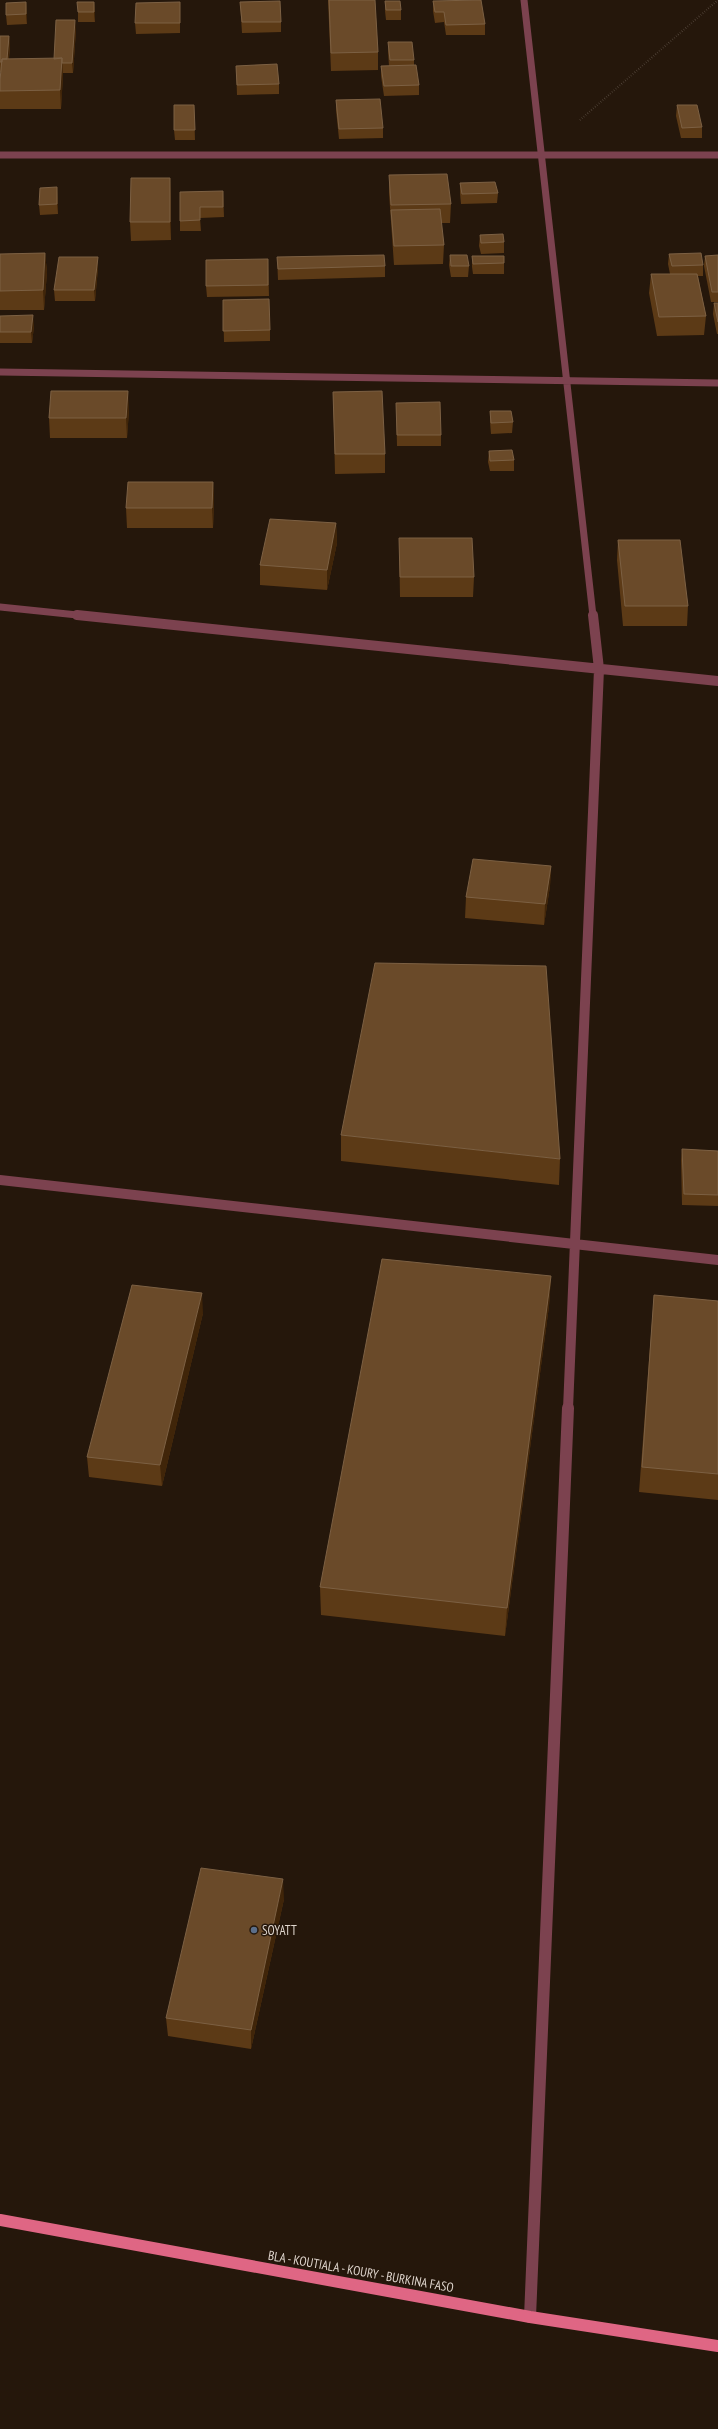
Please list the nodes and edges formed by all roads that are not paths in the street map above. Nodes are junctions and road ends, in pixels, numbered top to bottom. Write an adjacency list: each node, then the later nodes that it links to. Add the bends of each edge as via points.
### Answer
1 (524, 0): 3 (street)
2 (718, 154): 3 (street)
3 (541, 155): 4 (street); 6 (street)
4 (0, 156)
5 (0, 373): 6 (street)
6 (567, 382): 7 (street); 9 (street)
7 (718, 383)
8 (0, 607): 9 (street)
9 (599, 669): 10 (street); 12 (street)
10 (718, 681)
11 (0, 1180): 12 (street)
12 (576, 1244): 13 (street); 15 (street)
13 (718, 1260)
14 (0, 2220): 15 (main road, BLA - KOUTIALA - KOURY - BURKINA FASO)
15 (530, 2317): 16 (main road, BLA - KOUTIALA - KOURY - BURKINA FASO)
16 (718, 2346)

